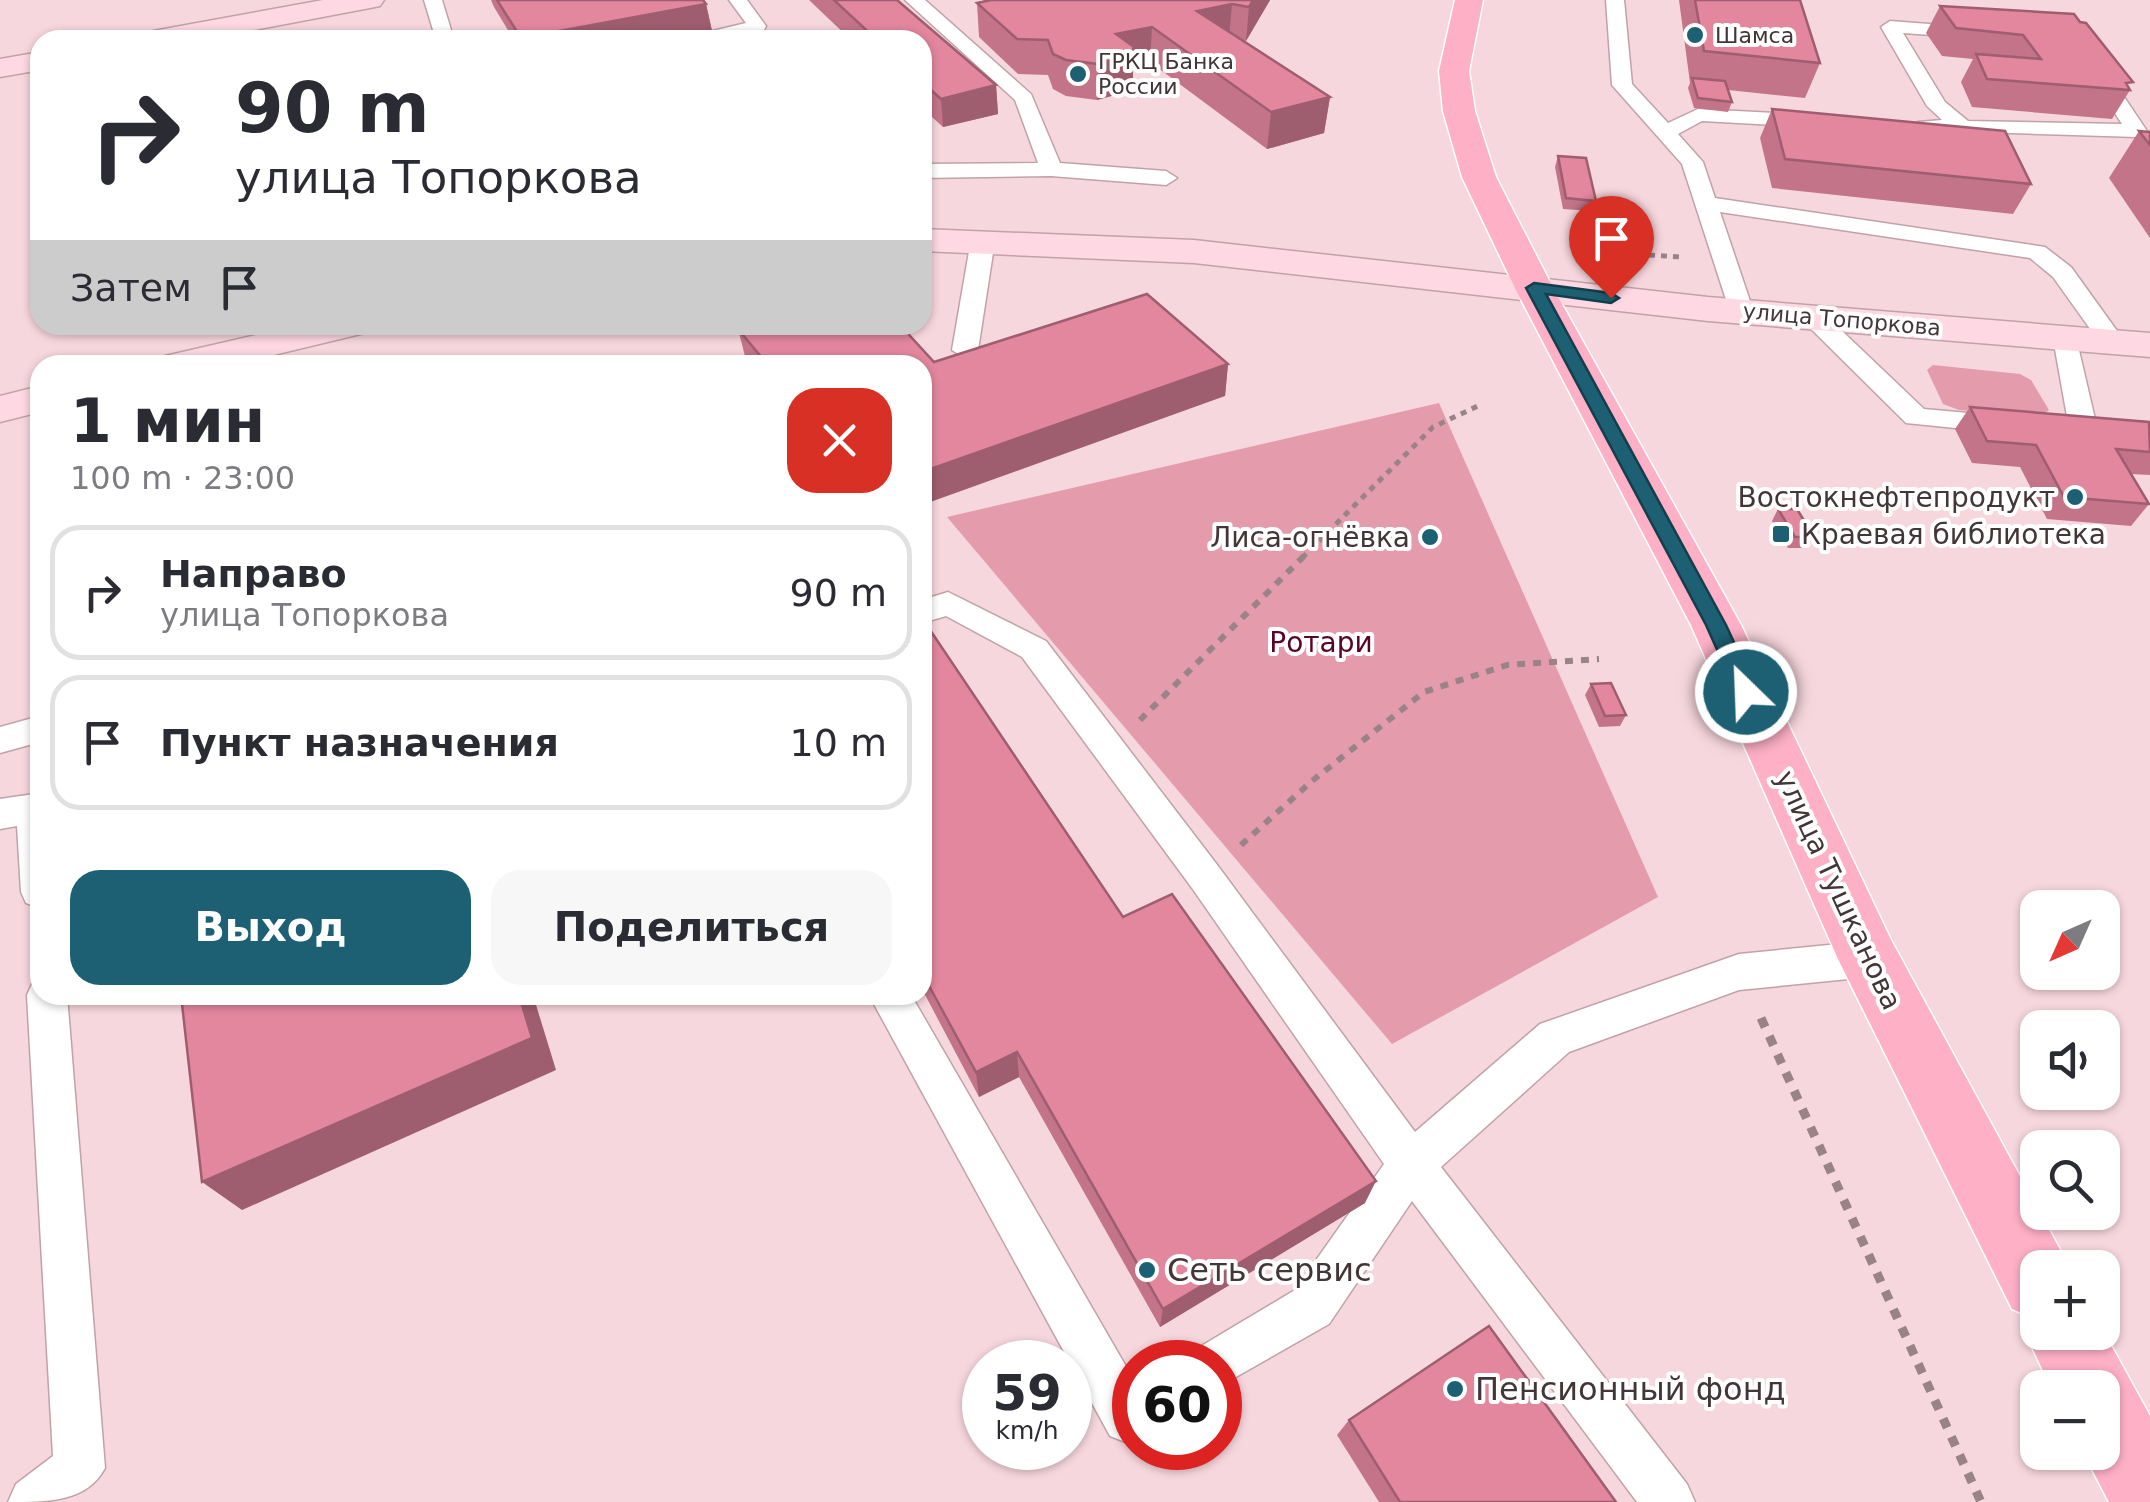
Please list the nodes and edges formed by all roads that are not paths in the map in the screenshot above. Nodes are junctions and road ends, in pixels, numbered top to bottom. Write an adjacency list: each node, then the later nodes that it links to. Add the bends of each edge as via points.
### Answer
1 (370, 0): 7 (main road)
2 (434, 0): 8 (lane)
3 (738, 0): 9 (lane, via 757,26)
4 (914, 0): 18 (lane, via 1024,98)
5 (1469, 0): 24 (main road, улица Тушканова, via 1454,71 1460,112 1480,177)
6 (1615, 0): 17 (lane, via 1622,85)
7 (207, 30)
8 (442, 30)
9 (740, 30)
10 (2001, 34): 16 (lane, via 1890,27 1937,106)
11 (2086, 54): 16 (lane, via 2137,131)
12 (30, 63): 13 (main road)
13 (0, 68)
14 (1831, 122): 17 (lane, via 1698,115)
15 (1907, 125): 16 (lane)
16 (1964, 128)
17 (1666, 133): 21 (lane, via 1692,162)
18 (1051, 169): 19 (lane); 20 (lane)
19 (932, 171)
20 (1166, 178)
21 (1705, 203): 25 (lane); 29 (lane, via 2037,252)
22 (932, 240): 23 (main road, улица Топоркова)
23 (982, 240): 24 (main road, улица Топоркова, via 1246,254); 30 (lane)
24 (1534, 288): 25 (main road, улица Топоркова); 39 (main road, улица Тушканова, via 1716,625)
25 (1740, 310): 26 (main road, улица Топоркова)
26 (1812, 316): 28 (main road, улица Топоркова); 28 (lane, via 1916,417 2084,432)
27 (308, 335): 31 (main road)
28 (2066, 338): 29 (main road, улица Топоркова)
29 (2131, 343)
30 (964, 350)
31 (222, 355)
32 (30, 402): 33 (main road)
33 (0, 409)
34 (932, 609): 42 (lane, via 948,603 1034,649)
35 (30, 732): 36 (lane)
36 (0, 740)
37 (30, 810): 38 (lane)
38 (0, 814)
39 (1868, 959): 42 (lane, via 1739,972 1556,1038); 43 (main road, улица Тушканова)
40 (48, 1005): 47 (lane)
41 (895, 1005): 45 (lane)
42 (1411, 1164): 44 (lane, via 1312,1307); 50 (lane)
43 (2021, 1250)
44 (1242, 1349)
45 (1112, 1390)
46 (2120, 1441): 48 (main road)
47 (80, 1485): 49 (lane)
48 (2150, 1498)
49 (34, 1502)
50 (1669, 1502)

